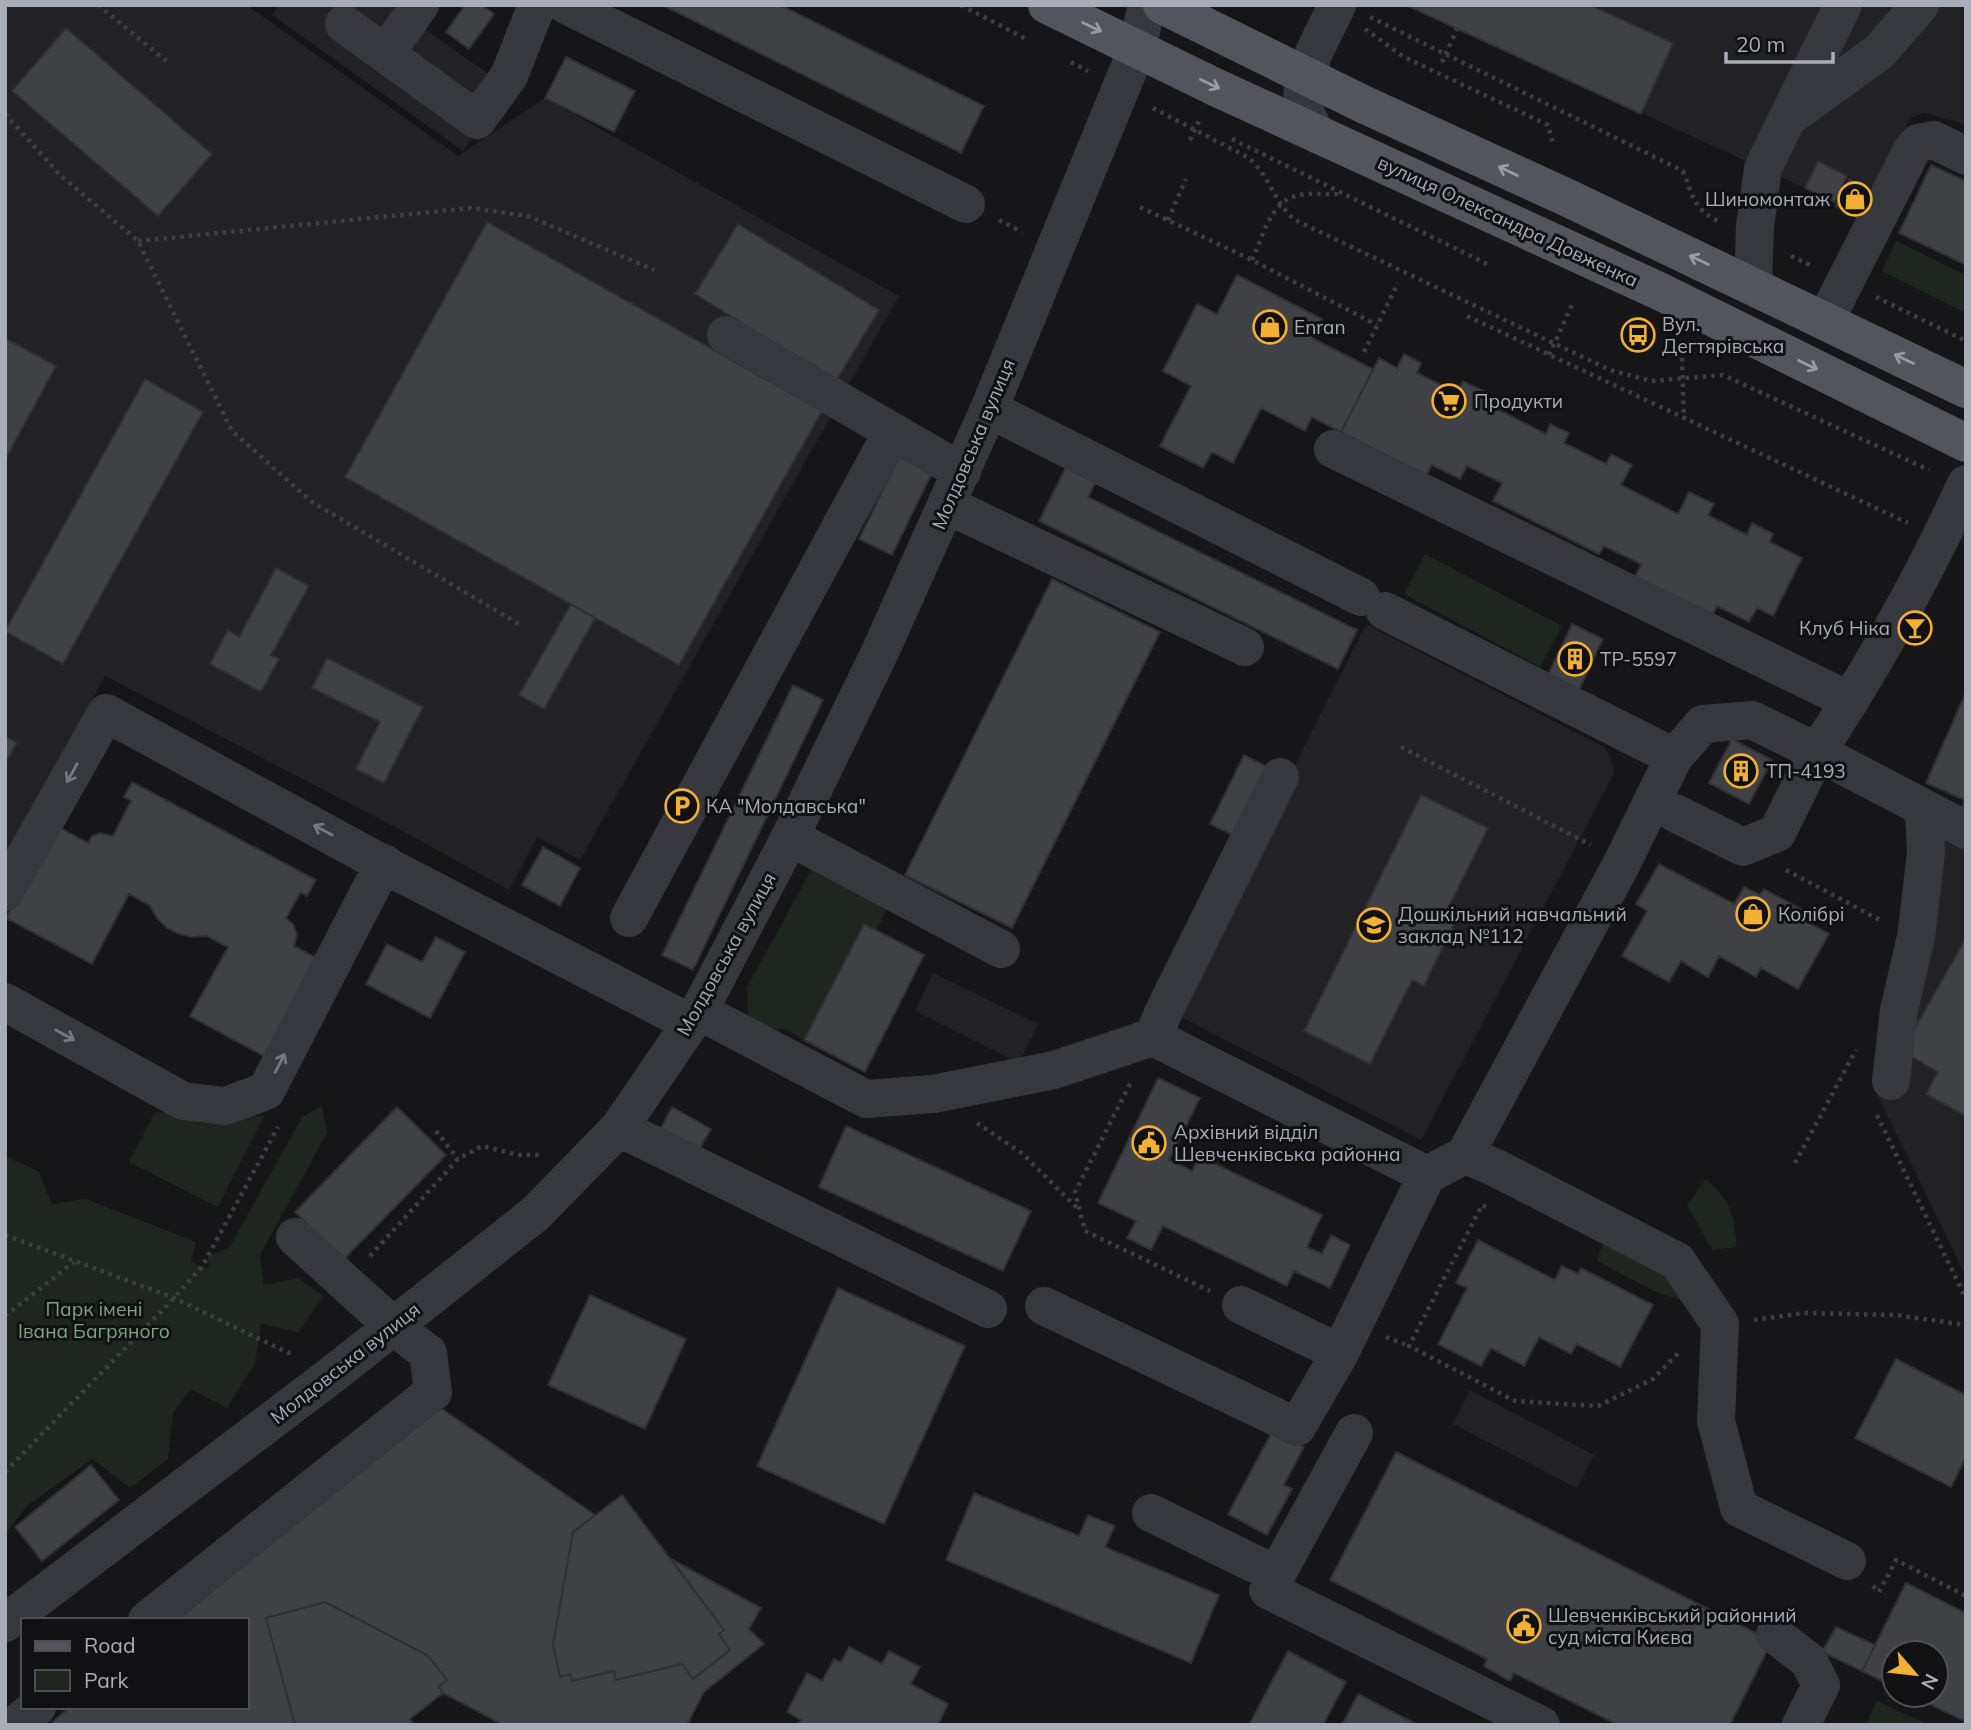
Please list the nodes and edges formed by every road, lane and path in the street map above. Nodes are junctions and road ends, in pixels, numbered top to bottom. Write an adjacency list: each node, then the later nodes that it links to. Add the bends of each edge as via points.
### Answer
1 (98, 5): 17 (path)
2 (420, 5): 15 (street)
3 (537, 5): 15 (street, via 509,76 477,120)
4 (566, 5): 32 (street)
5 (1047, 5): 13 (main road, вулиця Олександра Довженка, one-way to 13)
6 (1147, 5): 13 (street)
7 (1161, 5): 13 (street); 18 (main road)
8 (1843, 5): 22 (street)
9 (1920, 5): 22 (street, via 1879,52)
10 (1355, 16): 14 (path); 18 (street); 27 (path, via 1404,57 1548,125)
11 (344, 24): 15 (street)
12 (1457, 29): 14 (path)
13 (1143, 52): 24 (main road, вулиця Олександра Довженка, one-way to 24); 55 (street, Молдовська вулиця)
14 (1446, 53): 16 (path); 35 (path, via 1683,171 1704,214)
15 (385, 54)
16 (1442, 62)
17 (170, 64)
18 (1305, 75): 24 (street, via 1304,109); 42 (main road, one-way to 18)
19 (1150, 105): 23 (path)
20 (5, 114): 36 (path, via 60,174)
21 (1202, 115): 23 (path)
22 (1785, 121): 35 (street, via 1763,168)
23 (1194, 131): 26 (path); 31 (path, via 1259,166)
24 (1316, 133): 58 (main road, вулиця Олександра Довженка, one-way to 58, via 1659,291)
25 (1225, 136): 30 (path)
26 (1190, 141)
27 (1553, 144)
28 (1966, 156): 40 (street, via 1934,140 1918,143)
29 (1186, 179): 34 (path)
30 (1342, 194): 31 (path, via 1296,196); 38 (path)
31 (1281, 203): 37 (path); 49 (path, via 1295,220)
32 (966, 204)
33 (1140, 207): 34 (path)
34 (1168, 220): 37 (path)
35 (1755, 239): 40 (path); 42 (street)
36 (138, 241): 39 (path, via 471,208 528,216); 63 (path, via 232,431 312,502)
37 (1252, 260): 46 (path)
38 (1489, 265)
39 (654, 270)
40 (1845, 282): 45 (street); 48 (path)
41 (1398, 283): 46 (path)
42 (1754, 286): 45 (main road)
43 (1572, 305): 49 (path)
44 (1467, 316): 51 (path)
45 (1825, 321): 54 (main road, one-way to 45)
46 (1377, 325): 50 (path)
47 (726, 335): 57 (street)
48 (1966, 341)
49 (1554, 344): 51 (path); 53 (path, via 1625,375 1651,381)
50 (1364, 352)
51 (1549, 355): 56 (path)
52 (1682, 358): 53 (path)
53 (1684, 377): 56 (path); 60 (path, via 1723,375 1742,382)
54 (1966, 389)
55 (989, 409): 61 (street, Молдовська вулиця); 68 (street)
56 (1684, 419): 62 (path)
57 (892, 432): 61 (street); 78 (street)
58 (1966, 443)
59 (1333, 449): 65 (street)
60 (1965, 485): 62 (street)
61 (955, 489): 64 (street); 73 (street, Молдовська вулиця)
62 (1941, 538): 65 (street)
63 (519, 624)
64 (1245, 647)
65 (1850, 701): 67 (street)
66 (1401, 747): 76 (path)
67 (1817, 752): 68 (street, via 1752,720 1703,724); 70 (street); 74 (street, via 1776,833)
68 (1674, 757): 76 (street)
69 (1280, 777): 83 (street)
70 (1924, 808): 72 (street); 85 (street, via 1926,853 1916,937 1899,1010)
71 (1675, 813): 74 (street)
72 (1966, 830)
73 (790, 837): 80 (street); 82 (street, Молдовська вулиця)
74 (1743, 847): 79 (path)
75 (384, 863): 77 (street, one-way to 77, via 106,713); 81 (street, one-way to 75, via 183,1101 225,1105 265,1091); 82 (street)
76 (1622, 863): 90 (street)
77 (5, 892)
78 (629, 918)
79 (1881, 921)
80 (1001, 949)
81 (5, 1002)
82 (694, 1017): 86 (street, via 866,1099); 88 (street, Молдовська вулиця)
83 (1153, 1037): 86 (street, via 1054,1070); 94 (street); 95 (path, via 1075,1192)
84 (1858, 1045): 93 (path)
85 (1891, 1081)
86 (933, 1094): 95 (path, via 1023,1154)
87 (284, 1115): 101 (path, via 202,1267)
88 (619, 1128): 104 (street); 108 (street, Молдовська вулиця, via 535,1214)
89 (436, 1131): 92 (path)
90 (1465, 1155): 94 (street); 106 (street, via 1677,1261)
91 (549, 1156): 92 (path, via 517,1155 482,1146)
92 (458, 1159): 99 (path)
93 (1795, 1163)
94 (1426, 1175): 109 (street)
95 (1080, 1211): 103 (path, via 1085,1231)
96 (1493, 1211): 106 (path, via 1482,1205 1409,1346 1516,1401 1598,1406 1653,1379 1690,1340)
97 (5, 1235): 100 (path)
98 (295, 1237): 108 (street)
99 (367, 1259)
100 (75, 1261): 101 (path); 105 (path)
101 (174, 1298): 110 (path); 112 (path)
102 (1044, 1306): 109 (street, via 1297,1427)
103 (1241, 1306): 109 (street)
104 (988, 1309)
105 (5, 1316)
106 (1720, 1324): 107 (path, via 1804,1313 1896,1315); 114 (street, via 1716,1421 1739,1508)
107 (1966, 1325)
108 (392, 1326): 110 (street, Молдовська вулиця); 117 (street, via 428,1353 433,1392)
109 (1340, 1353)
110 (333, 1374): 118 (street, Молдовська вулиця)
111 (1354, 1433): 115 (street)
112 (5, 1472)
113 (1152, 1513): 115 (street)
114 (1847, 1561): 116 (path, via 1879,1592 1896,1560)
115 (1277, 1575): 122 (street, via 1268,1590)
116 (1966, 1596)
117 (150, 1618)
118 (5, 1623)
119 (1774, 1635): 123 (street, via 1809,1661 1821,1685)
120 (35, 1709): 121 (street)
121 (15, 1725)
122 (1541, 1725)
123 (1801, 1725)

